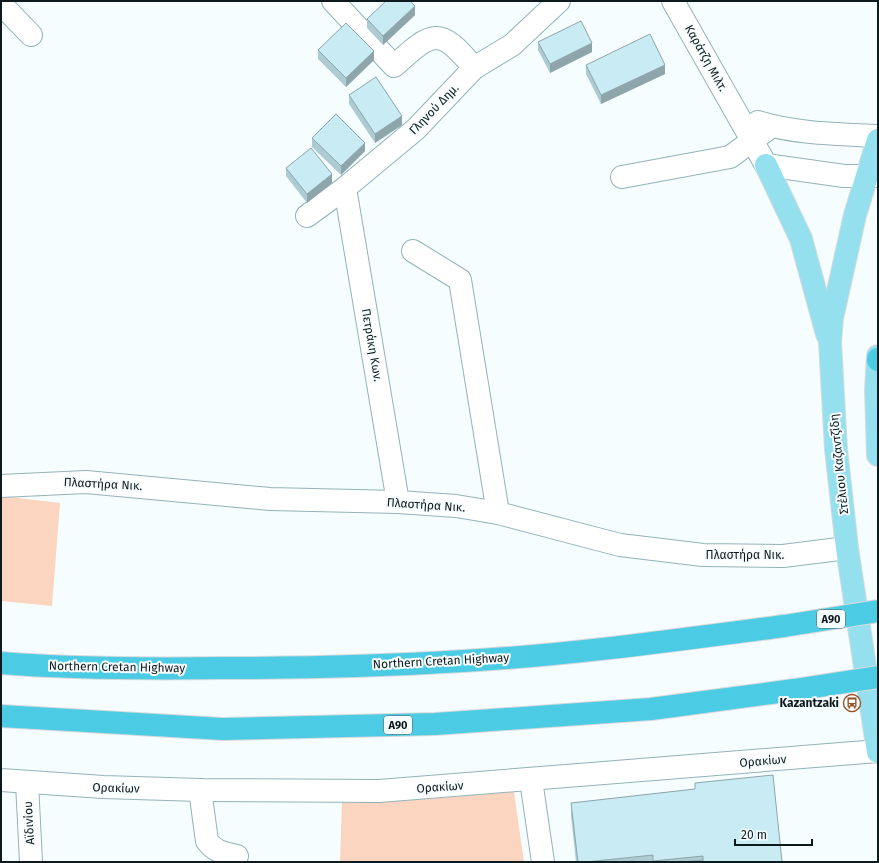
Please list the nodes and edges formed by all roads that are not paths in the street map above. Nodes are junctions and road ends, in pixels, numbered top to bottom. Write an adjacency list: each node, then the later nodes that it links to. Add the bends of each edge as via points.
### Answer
1 (333, 1): 6 (street, via 394,66 419,43 439,38 454,45)
2 (559, 1): 6 (street, Γληνού Δημ., via 512,45)
3 (673, 1): 7 (street, Καράτζη Μιλτ.)
4 (1, 4): 5 (street)
5 (31, 35)
6 (474, 68): 15 (street, Γληνού Δημ., via 416,129)
7 (738, 115): 8 (street); 11 (street, Καράτζη Μιλτ.)
8 (772, 126): 9 (street, via 823,134); 11 (street)
9 (878, 136)
10 (878, 140): 13 (main road, Στέλιου Καζαντζίδη)
11 (752, 141): 12 (street, Καράτζη Μιλτ.); 14 (street, via 730,157)
12 (766, 165): 13 (street, via 844,176); 18 (main road, via 801,239)
13 (872, 176): 18 (main road, Στέλιου Καζαντζίδη, via 855,215 832,318)
14 (622, 177)
15 (345, 188): 16 (street, Γληνού Δημ.); 23 (street, Πετράκη Κων.)
16 (307, 216)
17 (413, 251): 24 (street, via 460,280)
18 (830, 342): 25 (main road, Στέλιου Καζαντζίδη, via 836,448)
19 (878, 356): 20 (main road)
20 (878, 360): 21 (main road)
21 (878, 456)
22 (1, 486): 23 (street, Πλαστήρα Νικ., via 86,482 270,499)
23 (398, 502): 24 (street, Πλαστήρα Νικ., via 456,506)
24 (498, 513): 25 (street, Πλαστήρα Νικ., via 620,545 703,555 783,556)
25 (847, 548): 30 (main road, Στέλιου Καζαντζίδη)
26 (878, 612): 27 (highway, Northern Cretan Highway / Α90, bridge, via 602,649 464,661 174,669 58,667)
27 (1, 663)
28 (878, 677): 29 (highway, Α90, bridge, via 651,709 435,724 223,729)
29 (1, 716)
30 (878, 752): 32 (street, Ορακίων)
31 (1, 780): 33 (street, Ορακίων)
32 (531, 780): 34 (street, Ορακίων, via 379,791); 37 (street)
33 (27, 783): 34 (street, Ορακίων); 36 (street, Αϊδινίου)
34 (200, 790): 35 (street, via 207,841 212,848)
35 (237, 856)
36 (31, 862)
37 (542, 862)

